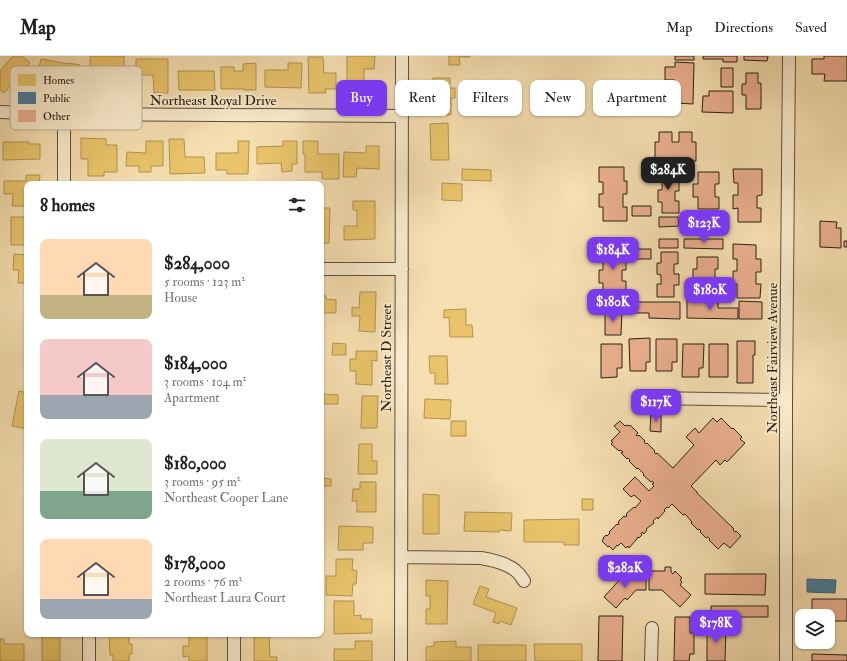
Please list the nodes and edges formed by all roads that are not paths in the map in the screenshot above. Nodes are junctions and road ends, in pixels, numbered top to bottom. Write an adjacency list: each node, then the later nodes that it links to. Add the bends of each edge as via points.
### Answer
1 (402, 56): 3 (street, Northeast D Street)
2 (789, 56): 14 (street, Northeast Fairview Avenue)
3 (402, 80)
4 (0, 112): 5 (street, Northeast Royal Drive)
5 (10, 112)
6 (142, 114): 7 (street, Northeast Royal Drive)
7 (395, 116)
8 (402, 116): 12 (street, Northeast D Street)
9 (64, 130): 10 (street)
10 (64, 181)
11 (324, 269): 12 (street)
12 (402, 269): 15 (street, Northeast D Street)
13 (647, 398): 14 (street)
14 (786, 400): 24 (street, Northeast Fairview Avenue)
15 (400, 557): 16 (street, via 492,560 516,571); 22 (street, Northeast D Street)
16 (524, 581)
17 (652, 628): 23 (street)
18 (89, 637): 20 (street)
19 (234, 637): 21 (street)
20 (89, 661)
21 (234, 661)
22 (400, 661)
23 (652, 661)
24 (786, 661)

